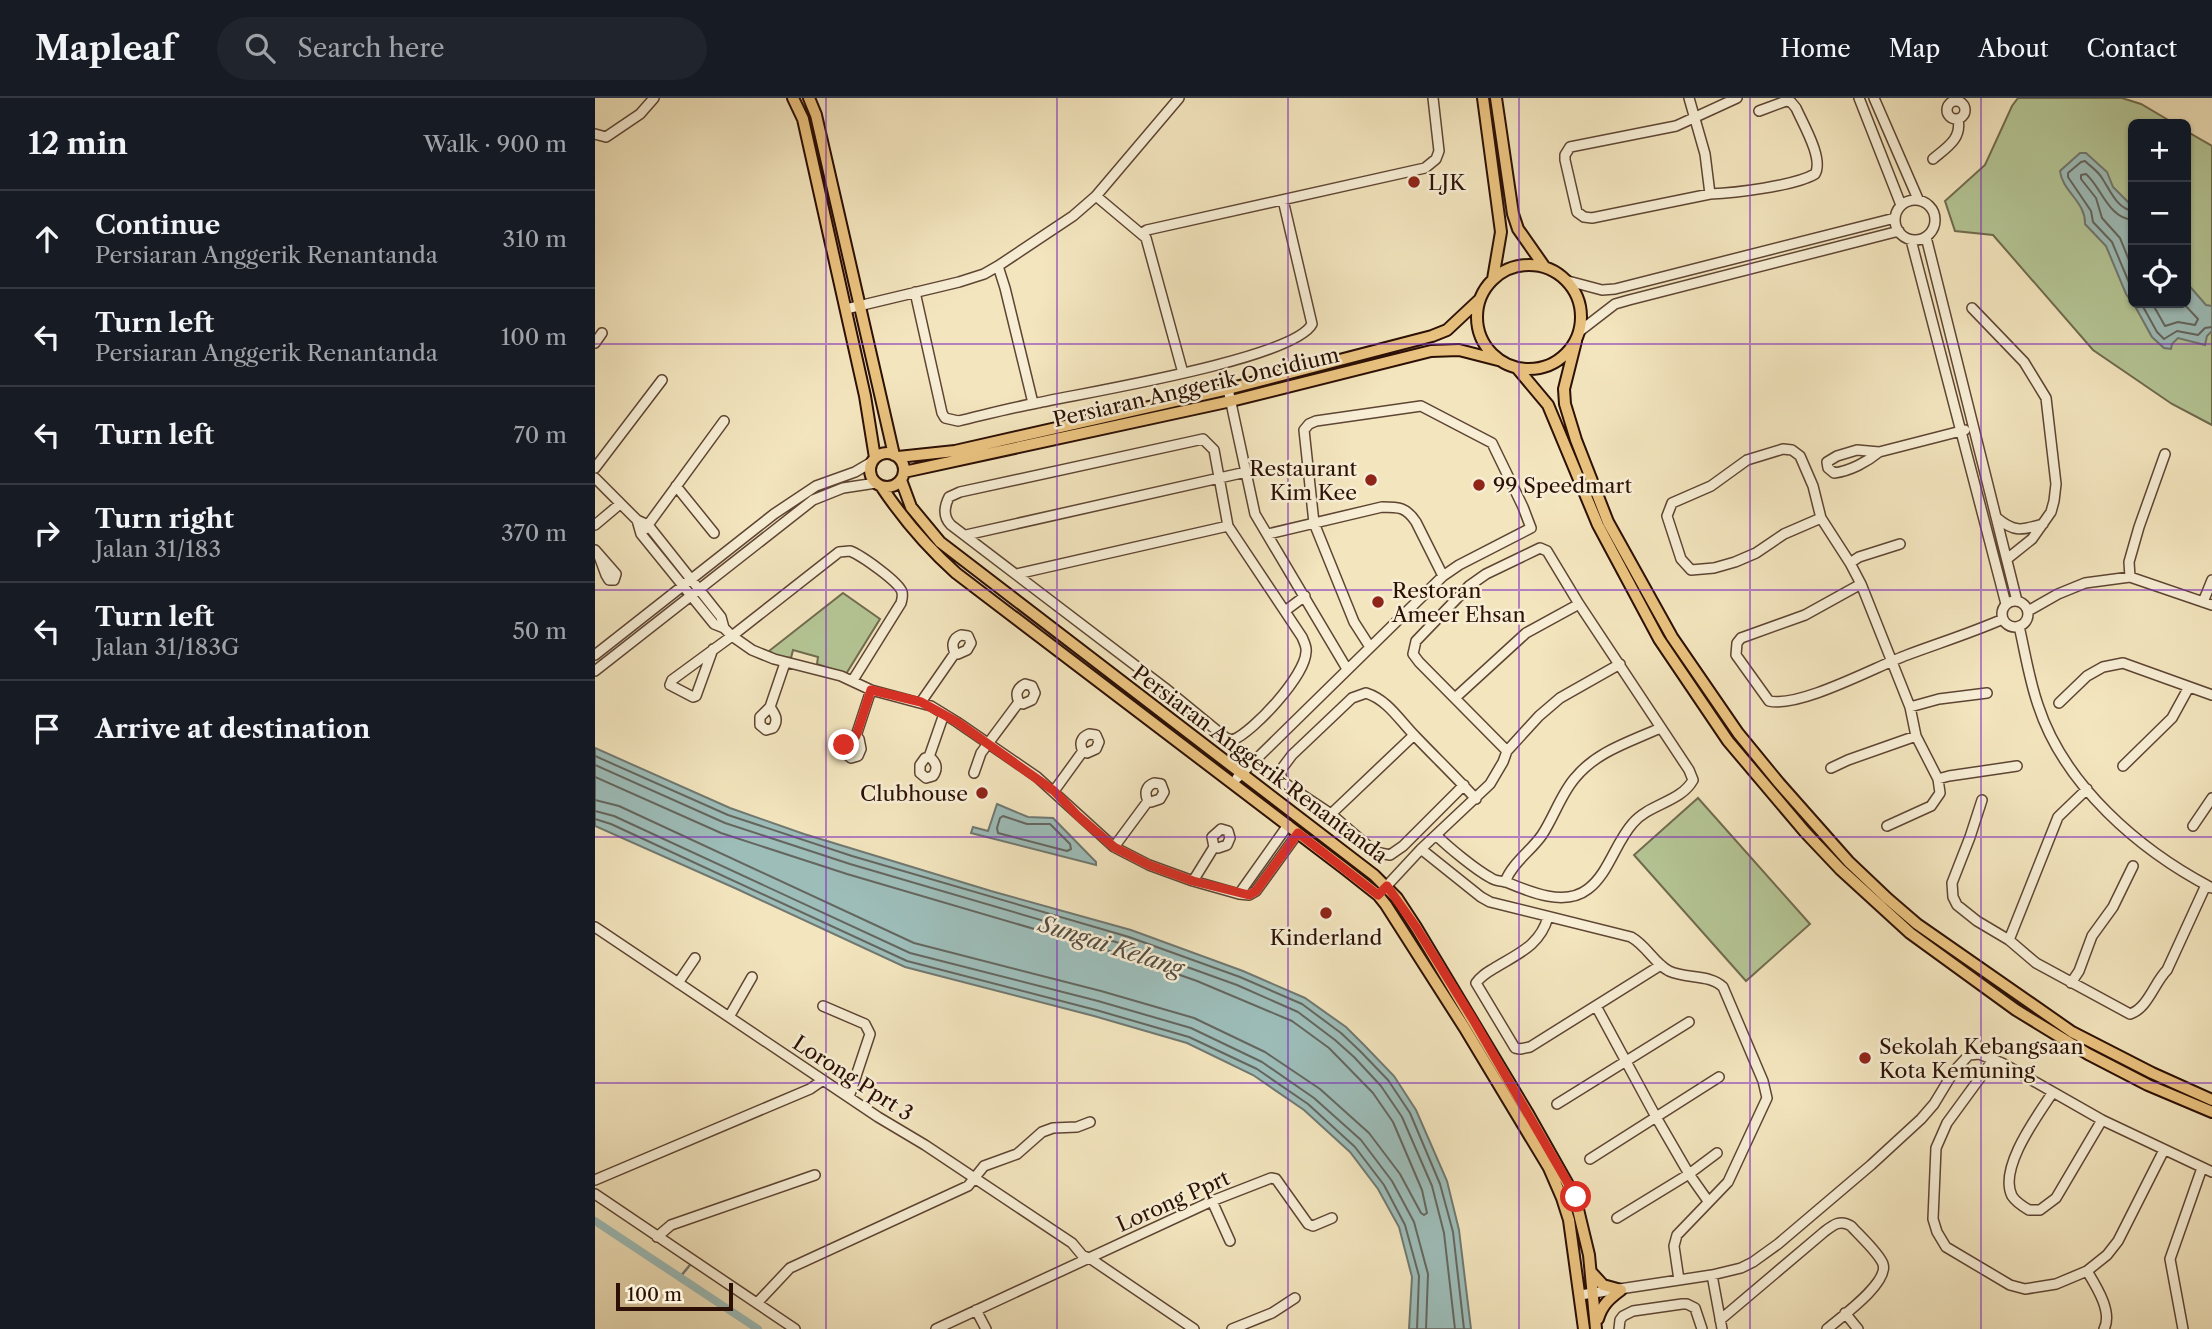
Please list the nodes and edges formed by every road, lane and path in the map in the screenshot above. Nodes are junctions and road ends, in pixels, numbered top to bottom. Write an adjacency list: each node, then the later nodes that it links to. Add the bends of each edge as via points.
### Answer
1 (654, 98): 15 (street, via 640,114 606,137)
2 (793, 98): 35 (main road, via 803,119)
3 (809, 98): 33 (main road)
4 (1179, 98): 18 (street)
5 (1433, 98): 19 (street, via 1439,151 1425,168)
6 (1483, 98): 29 (main road, via 1501,232)
7 (1496, 98): 28 (main road, via 1513,214)
8 (1689, 98): 14 (street)
9 (1737, 98): 14 (street)
10 (1859, 98): 21 (street)
11 (1874, 98): 20 (street)
12 (1953, 99): 16 (street, via 1965,110 1958,119 1959,133)
13 (1759, 111): 17 (street, via 1791,102 1816,153 1818,170 1803,180)
14 (1695, 117): 17 (street); 17 (street, via 1676,126 1573,146 1565,155 1569,180 1576,209 1589,218)
15 (595, 134)
16 (1933, 159)
17 (1710, 194)
18 (1096, 196): 24 (street); 27 (street)
19 (1283, 200): 24 (street); 41 (street, via 1311,327 1272,348)
20 (1918, 200): 21 (street); 25 (street, via 1934,212 1935,226)
21 (1901, 205): 22 (street)
22 (1895, 218): 23 (street); 30 (street, via 1615,289)
23 (1899, 232): 26 (street); 37 (street, via 1615,304)
24 (1142, 233): 41 (street)
25 (1926, 237): 26 (street); 47 (street)
26 (1912, 240): 48 (street)
27 (998, 266): 31 (street); 45 (street)
28 (1543, 266): 29 (main road, via 1517,266); 30 (main road)
29 (1493, 279): 32 (main road)
30 (1568, 281): 37 (main road, via 1580,304)
31 (915, 292): 33 (street); 45 (street, via 944,418 958,421)
32 (1479, 300): 39 (main road, via 1477,327 1488,351); 43 (main road, Persiaran Anggerik Oncidium, via 1447,330 1432,336)
33 (859, 305): 35 (street); 51 (main road)
34 (1972, 308): 65 (street, via 2024,362 2046,398 2056,484)
35 (846, 309): 52 (main road)
36 (602, 333): 38 (street)
37 (1578, 336): 40 (main road, via 1555,362 1537,369); 172 (main road, via 1564,389 1565,404 1608,522 1679,648 1779,783 1848,861 1917,924 2072,1032)
38 (595, 343)
39 (1498, 360): 40 (main road); 44 (main road, Persiaran Anggerik Oncidium, via 1459,350 1431,351)
40 (1517, 368): 174 (main road, via 1548,405 1598,525 1659,639 1728,741 1840,869 1910,933 2016,1010 2088,1054)
41 (1183, 373): 45 (street)
42 (662, 380): 53 (street)
43 (1228, 389): 44 (street); 51 (main road, Persiaran Anggerik Oncidium, via 955,451)
44 (1231, 401): 54 (street); 55 (main road, Persiaran Anggerik Oncidium)
45 (1033, 403)
46 (725, 421): 59 (street)
47 (1973, 428): 48 (street); 62 (street)
48 (1962, 431): 49 (street); 87 (street)
49 (1879, 452): 49 (street, via 1857,450 1837,456 1827,463 1828,468 1843,472)
50 (2165, 454): 78 (street, via 2139,527 2129,562)
51 (896, 456): 52 (main road, via 882,454); 55 (main road, via 903,464)
52 (874, 460): 58 (main road, via 870,473); 80 (street, via 816,486)
53 (595, 468)
54 (1246, 472): 57 (street); 72 (street, via 1255,514)
55 (902, 476): 58 (main road, via 892,486); 126 (main road, Persiaran Anggerik Renantanda, via 911,507 940,542)
56 (595, 478): 60 (street)
57 (1219, 478): 68 (street); 71 (street); 71 (street, via 1214,450 1203,439 960,492 949,497 945,515)
58 (879, 484): 82 (street, via 843,488 813,500); 128 (main road, Persiaran Anggerik Renantanda, via 918,536 956,573)
59 (676, 486): 67 (street); 69 (street)
60 (620, 504): 63 (street); 66 (street)
61 (1821, 518): 61 (street, via 1800,456 1783,449 1747,460 1711,486 1672,503 1667,516 1681,559 1691,570 1699,571 1756,553); 75 (street)
62 (1996, 518): 65 (street, via 2020,530); 74 (street)
63 (637, 520): 67 (street); 70 (street)
64 (1314, 523): 72 (street); 77 (street, via 1400,507 1416,522); 77 (street, via 1306,426 1421,406 1492,443 1531,528); 93 (street, via 1354,622)
65 (2043, 524): 74 (street)
66 (595, 525)
67 (648, 525): 70 (street); 80 (street)
68 (1228, 526): 76 (street); 88 (street)
69 (714, 533)
70 (641, 534): 80 (street)
71 (966, 534): 76 (street)
72 (1268, 534): 83 (street)
73 (1900, 544): 75 (street)
74 (2007, 559): 84 (street)
75 (1850, 563): 81 (street)
76 (1017, 574): 88 (street, via 1233,740 1243,736 1285,692 1304,662 1307,650)
77 (1443, 576): 93 (street)
78 (2130, 576): 85 (street); 89 (street, via 2085,583)
79 (2212, 580): 85 (street)
80 (687, 582): 82 (street); 96 (street)
81 (1861, 584): 97 (street); 97 (street, via 1805,615 1741,638 1736,655 1769,701 1777,703 1834,686)
82 (695, 592): 92 (street, via 721,617); 101 (street)
83 (1305, 596): 88 (street); 100 (street)
84 (2017, 601): 87 (street); 89 (street)
85 (2208, 603)
86 (1579, 604): 99 (street); 107 (street, via 1526,634); 107 (street, via 1547,551 1539,548 1477,579 1412,648 1419,662)
87 (2006, 604): 90 (street)
88 (1285, 611)
89 (2028, 611): 91 (street)
90 (2003, 619): 91 (street, via 2009,626); 97 (street)
91 (2019, 626): 130 (street, via 2038,705 2060,752)
92 (732, 636): 94 (street); 98 (street); 102 (street, via 839,552 855,552 895,583 902,597)
93 (1370, 647): 100 (street)
94 (713, 649): 94 (street, via 696,696 670,685 672,680)
95 (955, 653): 108 (street)
96 (595, 654)
97 (1892, 661): 111 (street)
98 (785, 663): 102 (street); 112 (street)
99 (1620, 664): 114 (street); 120 (street, via 1560,698)
100 (1347, 669): 126 (street)
101 (595, 671)
102 (852, 680): 104 (street)
103 (2189, 687): 106 (street); 110 (street, via 2123,663 2113,664 2087,676); 123 (street, via 2172,718)
104 (871, 690): 108 (street); 116 (street)
105 (1987, 693): 111 (street)
106 (2212, 695)
107 (1455, 698): 120 (street)
108 (921, 702): 113 (street)
109 (1019, 702): 118 (street)
110 (2059, 703)
111 (1910, 706): 117 (street)
112 (770, 707)
113 (944, 714): 118 (street); 121 (street)
114 (1660, 729): 149 (street, via 1597,757 1574,779 1550,823); 149 (street, via 1693,780 1634,821 1599,878 1570,898)
115 (1414, 735): 129 (street); 136 (street); 136 (street, via 1384,702 1366,693 1352,698 1292,755 1280,771 1282,781)
116 (856, 736)
117 (1916, 736): 124 (street); 127 (street)
118 (988, 744): 125 (street); 131 (street)
119 (1083, 751): 131 (street)
120 (1507, 751): 132 (street, via 1490,784)
121 (929, 758)
122 (2017, 766): 127 (street)
123 (2123, 766)
124 (1831, 768)
125 (974, 773)
126 (1242, 773): 128 (street); 150 (main road, Persiaran Anggerik Renantanda)
127 (1938, 779): 138 (street, via 1940,793 1931,806)
128 (1232, 783): 137 (main road, Persiaran Anggerik Renantanda)
129 (1464, 785): 132 (street); 136 (street, via 1390,855 1375,852)
130 (2087, 789): 151 (street, via 2158,855); 156 (street, via 2058,817)
131 (1054, 791): 142 (street)
132 (1476, 799): 141 (street)
133 (2212, 799): 139 (street)
134 (1982, 800): 156 (street, via 1952,883 1953,897 1977,921)
135 (1148, 801): 142 (street)
136 (1331, 814)
137 (1288, 825): 140 (main road, Persiaran Anggerik Renantanda); 145 (street)
138 (1887, 826)
139 (2193, 826)
140 (1298, 833): 146 (street); 153 (main road, Persiaran Anggerik Renantanda)
141 (1436, 835): 144 (street); 149 (street, via 1492,879)
142 (1114, 847): 148 (street)
143 (1214, 847): 148 (street)
144 (1421, 849): 150 (street); 154 (street, via 1481,897)
145 (1271, 850): 146 (street); 152 (street)
146 (1280, 857): 152 (street, via 1256,891)
147 (2133, 866): 161 (street)
148 (1193, 881): 152 (street)
149 (1505, 882)
150 (1387, 886): 153 (street); 195 (main road, Persiaran Anggerik Renantanda, via 1576,1197)
151 (2209, 886): 161 (street, via 2167,970 2139,1010 2130,1014)
152 (1239, 894)
153 (1378, 895): 200 (main road, Persiaran Anggerik Renantanda, via 1549,1168 1569,1220)
154 (1548, 917): 158 (street, via 1631,937); 163 (street, via 1534,944 1476,983 1515,1048 1520,1049)
155 (595, 928): 160 (street, Lorong Pprt 3)
156 (2009, 940): 161 (street, via 2036,963)
157 (695, 958): 160 (street)
158 (1661, 965): 163 (street); 188 (street, via 1681,976 1720,984 1766,1090 1767,1098 1728,1182)
159 (752, 977): 164 (street)
160 (678, 983): 164 (street, Lorong Pprt 3)
161 (2071, 983)
162 (823, 1006): 171 (street, via 868,1027 870,1034)
163 (1596, 1006): 167 (street)
164 (729, 1017): 169 (street, Lorong Pprt 3)
165 (1689, 1022): 167 (street)
166 (1993, 1060): 170 (street); 194 (street, via 1947,1123 1935,1148 1933,1219 1937,1233 1954,1253 2025,1289 2056,1284); 196 (street, via 1969,1055 1947,1079 1934,1104 1871,1165 1753,1262)
167 (1626, 1062): 173 (street); 175 (street)
168 (1719, 1077): 175 (street)
169 (823, 1080): 171 (street, Lorong Pprt 3); 184 (street)
170 (2053, 1092): 176 (street); 176 (street, via 2009,1174 2013,1197 2029,1210 2040,1210 2056,1199)
171 (849, 1097): 185 (street, Lorong Pprt 3)
172 (2212, 1100)
173 (1557, 1104)
174 (2212, 1112)
175 (1656, 1117): 180 (street); 182 (street)
176 (2102, 1120): 178 (street)
177 (1090, 1122): 185 (street, via 1046,1130 1017,1154 984,1166)
178 (2164, 1150): 181 (street); 194 (street, via 2118,1241)
179 (1717, 1153): 182 (street)
180 (1590, 1159)
181 (2207, 1170): 218 (street, via 2170,1259)
182 (1689, 1174): 188 (street); 190 (street)
183 (815, 1175): 191 (street, via 671,1225)
184 (595, 1180)
185 (975, 1180): 193 (street, Lorong Pprt 3); 202 (street, via 790,1268)
186 (595, 1194): 191 (street)
187 (1212, 1201): 189 (street, Lorong Pprt, via 1271,1178 1308,1224); 192 (street); 193 (street, Lorong Pprt)
188 (1709, 1202): 197 (street, via 1675,1240)
189 (1332, 1218)
190 (1617, 1218)
191 (657, 1237): 202 (street)
192 (1230, 1241)
193 (1091, 1259): 203 (street, Lorong Pprt); 210 (street, Lorong Pprt 3)
194 (2087, 1271): 217 (street, via 2107,1314)
195 (1592, 1272): 198 (main road, via 1603,1285); 199 (main road, Persiaran Anggerik Renantanda)
196 (1712, 1275): 197 (street); 206 (street)
197 (1679, 1280): 198 (street)
198 (1621, 1290): 199 (street); 213 (main road, via 1602,1307)
199 (1594, 1294): 200 (street); 213 (main road, Persiaran Anggerik Renantanda)
200 (1580, 1295): 212 (main road, Persiaran Anggerik Renantanda)
201 (1295, 1298): 211 (street)
202 (757, 1303): 207 (street)
203 (976, 1310): 208 (street, Lorong Pprt); 209 (street)
204 (1845, 1313): 206 (street, via 1880,1282 1884,1270 1882,1261 1844,1223 1834,1224); 215 (street); 216 (street)
205 (1619, 1324): 214 (street, via 1633,1311 1687,1304 1695,1308)
206 (1721, 1325)
207 (795, 1329)
208 (936, 1329)
209 (986, 1329)
210 (1193, 1329)
211 (1232, 1329)
212 (1584, 1329)
213 (1596, 1329)
214 (1702, 1329)
215 (1828, 1329)
216 (1859, 1329)
217 (2104, 1329)
218 (2183, 1329)

